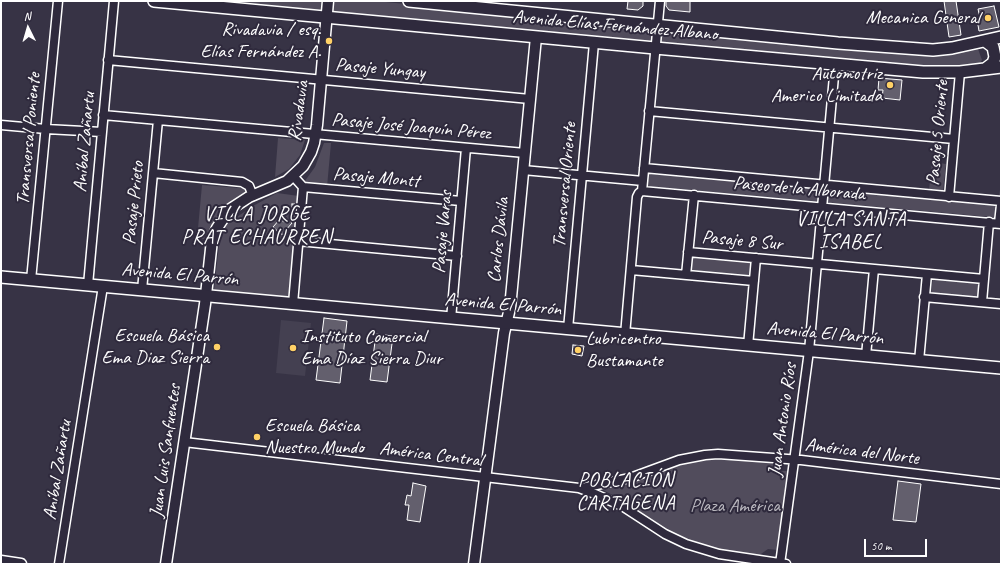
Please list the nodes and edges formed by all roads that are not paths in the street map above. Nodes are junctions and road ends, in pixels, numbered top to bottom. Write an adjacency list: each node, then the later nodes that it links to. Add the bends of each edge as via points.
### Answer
1 (58, 1): 26 (street, Transversal Poniente)
2 (114, 1): 14 (street, Aníbal Zañartu)
3 (154, 1): 7 (main road, Avenida Elías Fernández Albano)
4 (328, 1): 7 (street, Rivadavia)
5 (409, 1): 8 (main road, Avenida Elías Fernández Albano)
6 (660, 1): 8 (street)
7 (327, 17): 9 (main road, Avenida Elías Fernández Albano); 19 (street, Rivadavia)
8 (658, 25): 11 (main road, Avenida Elías Fernández Albano, via 933,50); 13 (street)
9 (536, 37): 12 (main road, Avenida Elías Fernández Albano); 20 (street, Carlos Dávila)
10 (1001, 38): 11 (main road, Avenida Elías Fernández Albano)
11 (985, 42): 17 (main road, via 991,45 995,53 993,63)
12 (594, 43): 13 (main road, Avenida Elías Fernández Albano); 36 (street, Transversal Oriente)
13 (655, 48): 15 (main road, Avenida Elías Fernández Albano); 21 (street)
14 (108, 60): 19 (street, Pasaje Yungay); 22 (street, Aníbal Zañartu)
15 (835, 64): 18 (main road, Avenida Elías Fernández Albano, via 923,72); 25 (street, Juan Antonio Ríos)
16 (1001, 67): 17 (main road, Avenida Elías Fernández Albano)
17 (985, 69): 18 (main road, Avenida Elías Fernández Albano)
18 (960, 72): 29 (street, Pasaje 5 Oriente)
19 (321, 80): 20 (street, Pasaje Yungay); 28 (street, Rivadavia)
20 (530, 99): 31 (street, Carlos Dávila)
21 (649, 111): 25 (street); 32 (street)
22 (103, 115): 23 (street, Pasaje José Joaquín Pérez); 27 (street, Aníbal Zañartu)
23 (158, 120): 28 (street, Pasaje José Joaquín Pérez); 34 (street, Pasaje Prieto)
24 (1, 125): 26 (street)
25 (829, 127): 29 (street); 38 (street, Juan Antonio Ríos)
26 (46, 129): 27 (street); 61 (street, Transversal Poniente)
27 (102, 132): 63 (street, Aníbal Zañartu)
28 (316, 134): 30 (street, Pasaje José Joaquín Pérez); 35 (street, Rivadavia, via 307,160)
29 (954, 139): 43 (street, Pasaje 5 Oriente)
30 (466, 148): 31 (street, Pasaje José Joaquín Pérez); 44 (street, Pasaje Varas)
31 (524, 153): 33 (street, Carlos Dávila)
32 (644, 168): 37 (street); 38 (street, Paseo de la Alborada)
33 (523, 170): 36 (street); 72 (street, Carlos Dávila)
34 (153, 173): 42 (street, via 242,182 249,186); 65 (street, Pasaje Prieto)
35 (294, 176): 39 (street); 42 (street, Rivadavia)
36 (582, 176): 37 (street); 73 (street, Transversal Oriente)
37 (643, 181): 40 (street)
38 (824, 185): 43 (street, Paseo de la Alborada); 47 (street, Juan Antonio Ríos)
39 (303, 187): 44 (street, Pasaje Montt); 50 (street)
40 (642, 191): 41 (street, Paseo de la Alborada); 56 (street, via 638,197)
41 (694, 195): 47 (street, Paseo de la Alborada); 51 (street)
42 (253, 196): 66 (street, Rivadavia, via 229,210 217,228 212,240)
43 (949, 197): 45 (street, Paseo de la Alborada)
44 (461, 201): 52 (street, Pasaje Varas)
45 (1001, 201)
46 (1001, 205): 49 (street)
47 (821, 207): 48 (street, Paseo de la Alborada); 54 (street, Juan Antonio Ríos)
48 (989, 222): 49 (street, Paseo de la Alborada); 60 (street)
49 (1000, 223)
50 (298, 241): 52 (street); 69 (street)
51 (688, 252): 53 (street, Pasaje 8 Sur); 58 (street)
52 (457, 256): 71 (street, Pasaje Varas)
53 (756, 258): 54 (street, Pasaje 8 Sur); 62 (street)
54 (816, 264): 55 (street, Pasaje 8 Sur); 76 (street, Juan Antonio Ríos)
55 (874, 269): 57 (street, Pasaje 8 Sur); 77 (street)
56 (631, 270): 58 (street); 74 (street)
57 (926, 274): 60 (street, Pasaje 8 Sur); 67 (street)
58 (686, 275): 62 (street)
59 (1, 277): 61 (main road, Avenida El Parrón)
60 (984, 279): 68 (street)
61 (31, 280): 63 (main road, Avenida El Parrón)
62 (754, 281): 75 (street)
63 (88, 285): 64 (main road, Avenida El Parrón)
64 (103, 286): 65 (main road, Avenida El Parrón); 87 (street, Aníbal Zañartu)
65 (142, 290): 66 (main road, Avenida El Parrón)
66 (206, 296): 69 (main road, Avenida El Parrón); 80 (street, Juan Luis Sanfuentes)
67 (924, 297): 68 (street); 78 (street)
68 (982, 302): 70 (street)
69 (293, 304): 71 (main road, Avenida El Parrón)
70 (1001, 304)
71 (451, 319): 72 (main road, Avenida El Parrón)
72 (507, 324): 73 (main road, Avenida El Parrón); 82 (street, Carlos Dávila)
73 (568, 329): 74 (main road, Avenida El Parrón)
74 (625, 335): 75 (main road, Avenida El Parrón)
75 (748, 346): 76 (main road, Avenida El Parrón)
76 (808, 351): 77 (main road, Avenida El Parrón); 81 (street, Juan Antonio Ríos)
77 (866, 356): 78 (main road, Avenida El Parrón)
78 (919, 361): 79 (main road, Avenida El Parrón)
79 (1001, 368)
80 (184, 442): 82 (street, América Central); 88 (street, Juan Luis Sanfuentes)
81 (794, 460): 83 (street, América del Norte); 84 (street, América del Norte, via 729,454 705,455 680,460 612,483); 90 (street, Juan Antonio Ríos)
82 (485, 478): 84 (street, América Central); 89 (street, Carlos Dávila)
83 (1001, 484)
84 (579, 488): 90 (street, via 622,506 665,534 686,544 719,554)
85 (1, 561): 86 (street)
86 (21, 564)
87 (59, 564)
88 (166, 564)
89 (474, 564)
90 (782, 564)

